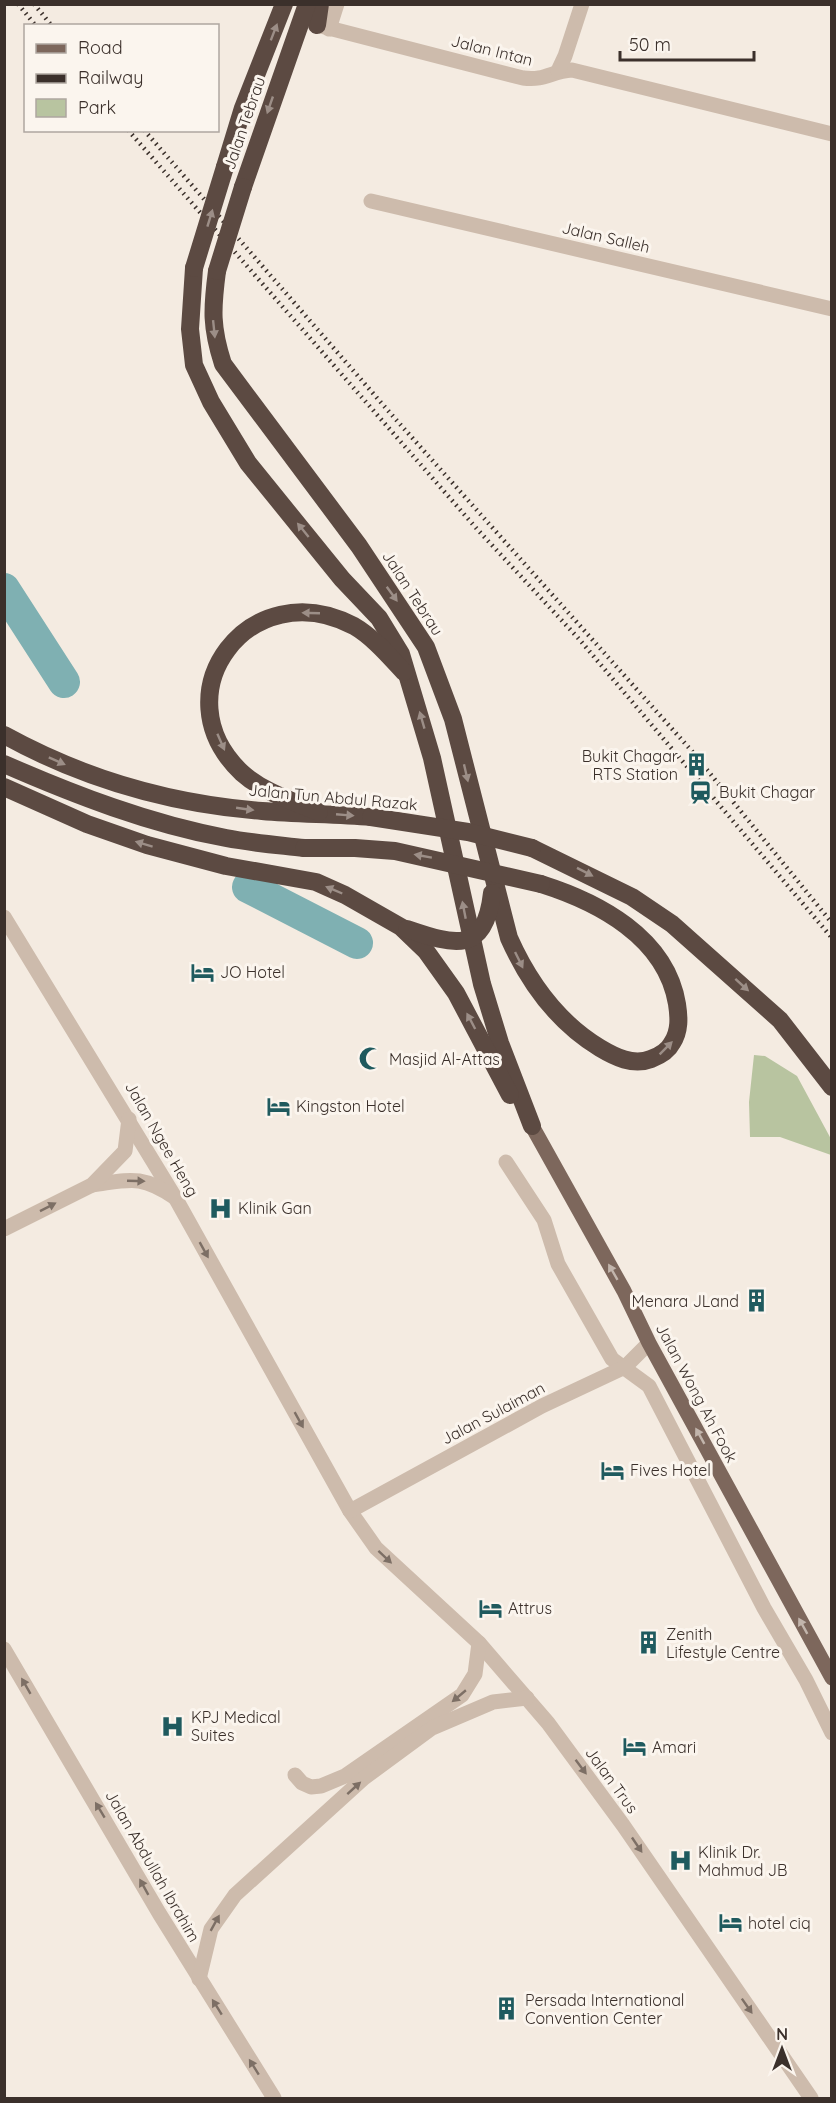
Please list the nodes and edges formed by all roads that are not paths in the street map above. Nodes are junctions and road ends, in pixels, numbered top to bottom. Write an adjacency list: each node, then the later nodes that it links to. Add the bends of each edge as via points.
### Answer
1 (284, 4): 11 (highway, Jalan Tebrau, one-way to 1, bridge, via 392,635 248,464 194,365 190,329 194,268 243,108)
2 (307, 4): 16 (highway, Jalan Tebrau, one-way to 16, bridge, via 217,271 213,334 223,364 359,546 426,647 453,719)
3 (320, 4): 6 (highway)
4 (337, 4): 6 (street)
5 (582, 4): 7 (street)
6 (323, 27): 7 (street, Jalan Intan, via 523,78 540,80)
7 (558, 70): 8 (street, Jalan Intan, via 572,70)
8 (831, 134)
9 (371, 201): 10 (street, Jalan Salleh)
10 (831, 309)
11 (409, 678): 15 (highway, one-way to 15, via 355,627 321,613 286,612 261,620 237,637 219,660 210,687 212,720 223,748 242,773 273,793); 19 (highway, Jalan Tebrau, one-way to 11, via 444,808)
12 (4, 735): 15 (highway, Jalan Tun Abdul Razak, one-way to 15, via 80,771 154,795 262,811)
13 (4, 764): 16 (highway, Jalan Tebrau, one-way to 13, bridge, via 509,938 522,968 568,1027 617,1058 642,1062 660,1055 672,1044 679,1018 673,990 659,958 632,930 579,896 429,856 355,848 304,848 226,838 153,819)
14 (4, 787): 18 (highway, one-way to 14, via 316,882 226,866 147,845 87,824)
15 (318, 812): 20 (highway, Jalan Tun Abdul Razak, one-way to 20, bridge, via 468,832 532,848 632,897 672,924 780,1020)
16 (494, 882): 19 (highway, via 490,916)
17 (4, 917): 21 (street, Jalan Ngee Heng)
18 (401, 927): 19 (highway, via 456,942); 22 (highway, one-way to 18, via 509,1094 456,993 426,951)
19 (470, 939): 22 (highway, Jalan Tebrau, via 500,1043)
20 (831, 1087)
21 (129, 1119): 24 (street, via 125,1151); 25 (street, Jalan Ngee Heng)
22 (532, 1126): 27 (main road, Jalan Wong Ah Fook, one-way to 22)
23 (506, 1162): 28 (street, via 544,1220 558,1264 609,1355)
24 (92, 1185): 25 (street, one-way to 25, via 148,1181); 26 (street, one-way to 24)
25 (176, 1199): 29 (street, Jalan Ngee Heng, one-way to 29)
26 (4, 1229)
27 (649, 1343): 28 (street, Jalan Sulaiman); 32 (main road, Jalan Wong Ah Fook, one-way to 27)
28 (626, 1367): 29 (street, Jalan Sulaiman, via 542,1406); 34 (street, via 649,1386)
29 (350, 1511): 30 (street, Jalan Trus, one-way to 30, via 376,1548)
30 (478, 1643): 33 (street, Jalan Trus); 35 (street, one-way to 35, via 475,1674 462,1695 345,1776 311,1787)
31 (4, 1649): 36 (street, Jalan Abdullah Ibrahim, one-way to 31)
32 (831, 1678)
33 (527, 1698): 36 (street, one-way to 33, via 211,1929 235,1895 364,1778 432,1728 493,1702); 38 (street, Jalan Trus, one-way to 38, via 604,1797)
34 (831, 1733)
35 (295, 1775)
36 (199, 1979): 37 (street, Jalan Abdullah Ibrahim, one-way to 36)
37 (274, 2098)
38 (811, 2098)

